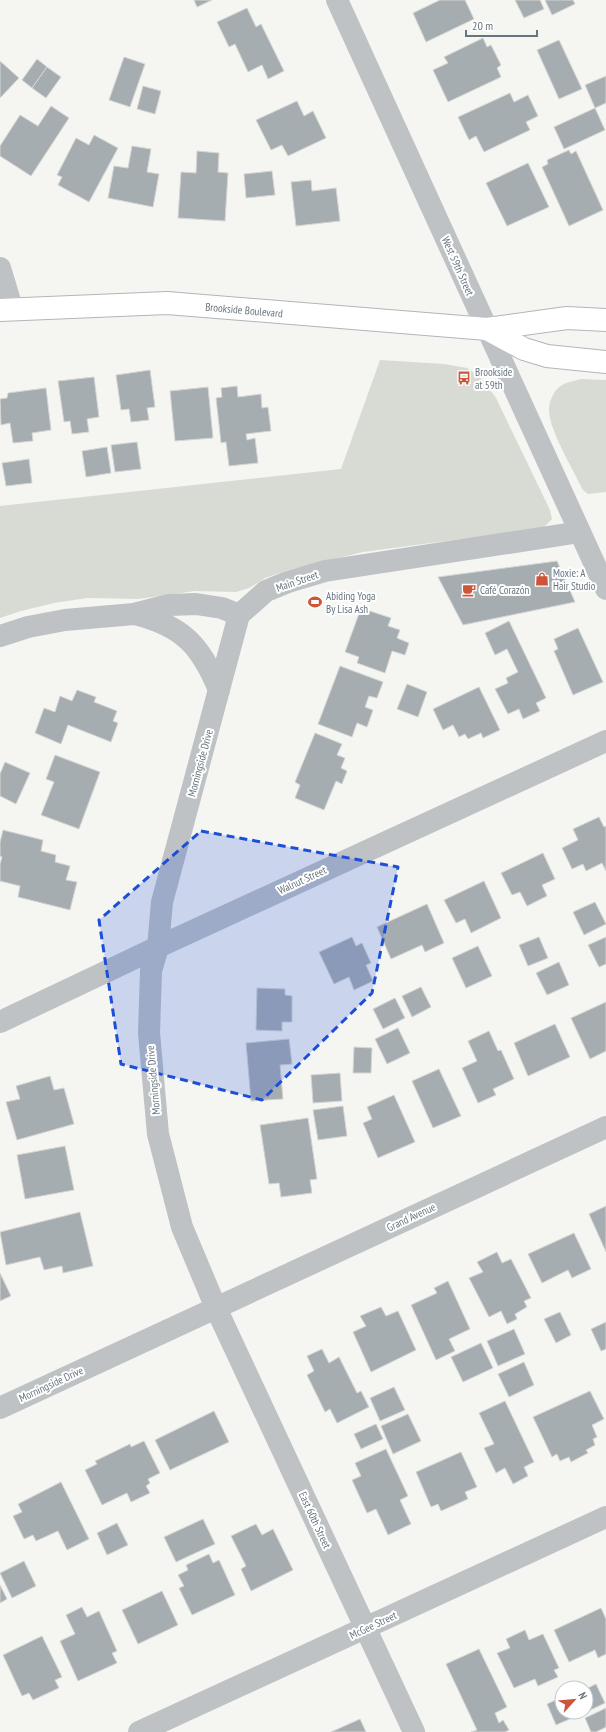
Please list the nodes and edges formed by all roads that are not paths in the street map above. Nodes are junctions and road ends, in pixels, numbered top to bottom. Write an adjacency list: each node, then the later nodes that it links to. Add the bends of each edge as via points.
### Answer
1 (337, 0): 5 (street, West 59th Street)
2 (0, 268): 3 (street)
3 (6, 309): 5 (main road, Brookside Boulevard, via 167,303)
4 (606, 320): 5 (main road, Brookside Boulevard, via 567,318)
5 (487, 329): 6 (main road, Brookside Boulevard, via 524,349 547,356); 7 (street, West 59th Street)
6 (606, 362)
7 (580, 532): 8 (street, West 59th Street); 10 (street, Main Street, via 325,571 288,582 266,592)
8 (606, 588)
9 (134, 614): 10 (street, via 169,605 196,604 222,608); 11 (street, via 65,620 28,627); 12 (street, via 156,619 188,638 200,653)
10 (239, 615): 12 (street, Morningside Drive)
11 (0, 636)
12 (219, 690): 14 (street, Morningside Drive, via 162,902)
13 (606, 741): 14 (street, Walnut Street)
14 (158, 947): 15 (street, Walnut Street); 17 (street, Morningside Drive, via 151,971 149,1033 158,1134 182,1227)
15 (0, 1022)
16 (606, 1127): 17 (street, Grand Avenue)
17 (216, 1308): 18 (street, Morningside Drive); 20 (street, East 60th Street)
18 (0, 1408)
19 (606, 1517): 20 (street, McGee Street)
20 (366, 1628): 21 (street, McGee Street); 22 (street, East 60th Street)
21 (139, 1732)
22 (414, 1732)

